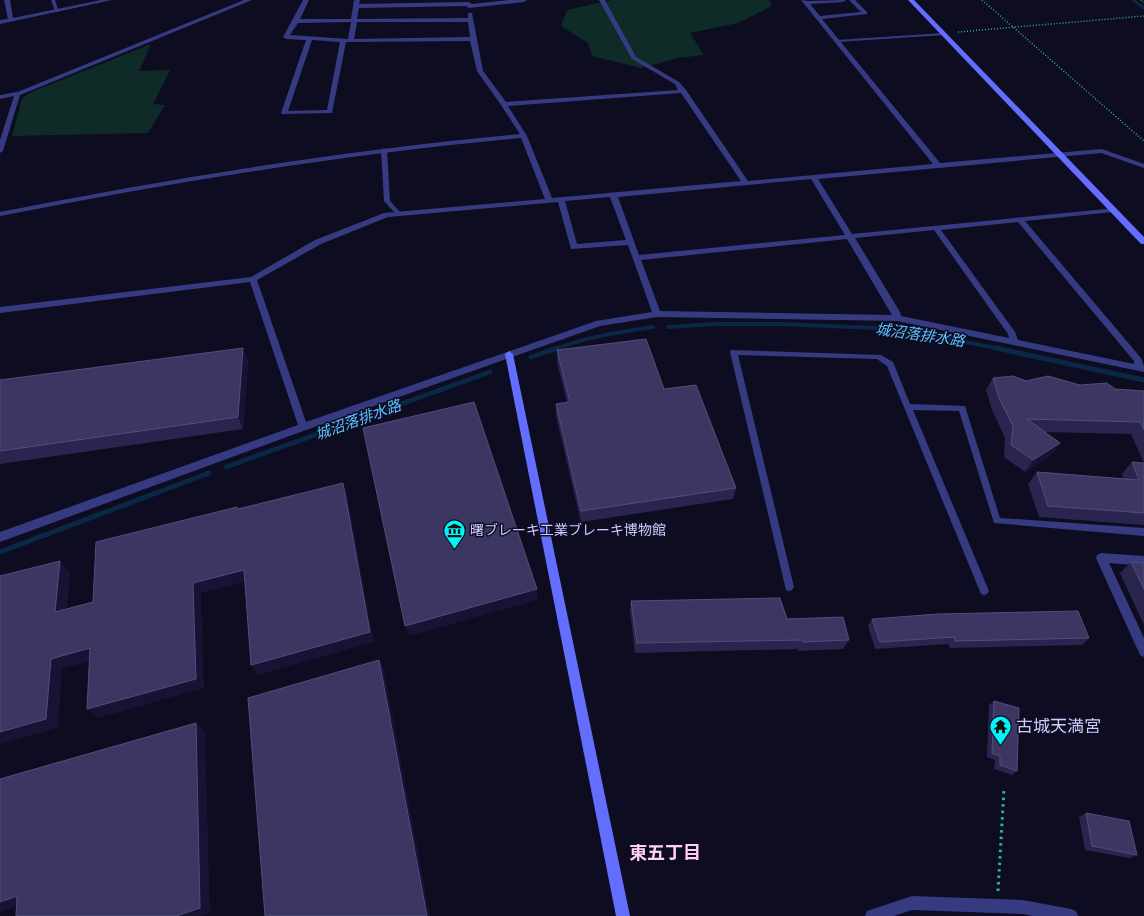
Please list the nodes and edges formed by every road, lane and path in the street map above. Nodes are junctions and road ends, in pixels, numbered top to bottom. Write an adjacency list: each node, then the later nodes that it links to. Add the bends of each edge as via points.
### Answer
1 (7, 0): 22 (street)
2 (53, 0): 19 (lane)
3 (69, 0): 18 (street)
4 (109, 0): 18 (street)
5 (249, 0): 35 (street)
6 (306, 0): 24 (street)
7 (524, 0): 17 (street)
8 (602, 0): 34 (street, via 634,58 677,83)
9 (843, 0): 14 (street)
10 (852, 0): 21 (street, via 865,13)
11 (911, 0): 28 (street)
12 (982, 0): 27 (path)
13 (1141, 0): 15 (path)
14 (805, 2): 21 (street)
15 (1144, 2)
16 (356, 3): 17 (street); 25 (street)
17 (469, 3): 23 (street)
18 (72, 8): 19 (street)
19 (57, 11): 22 (street)
20 (1144, 16): 27 (path)
21 (818, 18): 33 (street)
22 (11, 20): 26 (street)
23 (471, 20): 25 (street); 30 (street)
24 (296, 21): 25 (street); 29 (street, via 286,37)
25 (354, 21): 32 (street)
26 (0, 22)
27 (1012, 28): 28 (path); 39 (path)
28 (943, 34): 33 (lane); 42 (street)
29 (310, 38): 31 (street); 31 (street, via 284,113 330,112)
30 (473, 39): 32 (street); 37 (street, via 480,71)
31 (343, 40): 32 (street)
32 (351, 40)
33 (837, 41): 43 (street)
34 (684, 91): 37 (street); 46 (street)
35 (17, 94): 36 (lane); 40 (street)
36 (0, 97)
37 (504, 104): 38 (street)
38 (524, 136): 41 (street); 49 (street)
39 (1144, 141)
40 (0, 150)
41 (384, 150): 51 (street, via 224,173); 52 (lane, via 387,202)
42 (1059, 154): 43 (street); 44 (street, via 1102,151); 50 (street)
43 (938, 166): 45 (street)
44 (1144, 166)
45 (813, 177): 46 (street); 55 (street)
46 (746, 183): 47 (street)
47 (614, 194): 48 (street); 56 (street)
48 (561, 199): 49 (street); 56 (street, via 574,247)
49 (549, 200): 52 (street)
50 (1113, 210): 53 (street); 57 (street)
51 (0, 214)
52 (399, 214): 59 (street, via 388,215 318,242)
53 (1020, 220): 54 (street); 65 (street, via 1138,360)
54 (936, 228): 55 (street); 63 (street, via 1012,334)
55 (849, 236): 58 (street); 62 (street, via 896,312)
56 (631, 242): 58 (street)
57 (1144, 242)
58 (638, 258): 61 (street)
59 (253, 279): 60 (street); 67 (street)
60 (0, 310)
61 (657, 314): 62 (street); 64 (street, via 599,323)
62 (897, 318): 63 (street)
63 (1014, 342): 65 (street)
64 (510, 354): 67 (street); 76 (street)
65 (1141, 369)
66 (907, 407): 68 (lane, via 962,408 997,521); 71 (lane, via 890,364 878,358 734,352); 72 (lane)
67 (303, 427): 69 (street)
68 (1144, 532)
69 (0, 537)
70 (1144, 561): 73 (street, via 1101,558)
71 (789, 587)
72 (984, 591)
73 (1144, 651)
74 (1004, 789): 75 (path)
75 (997, 906): 77 (street, via 912,903); 78 (street, via 1023,907)
76 (623, 916)
77 (872, 916)
78 (1071, 916)

